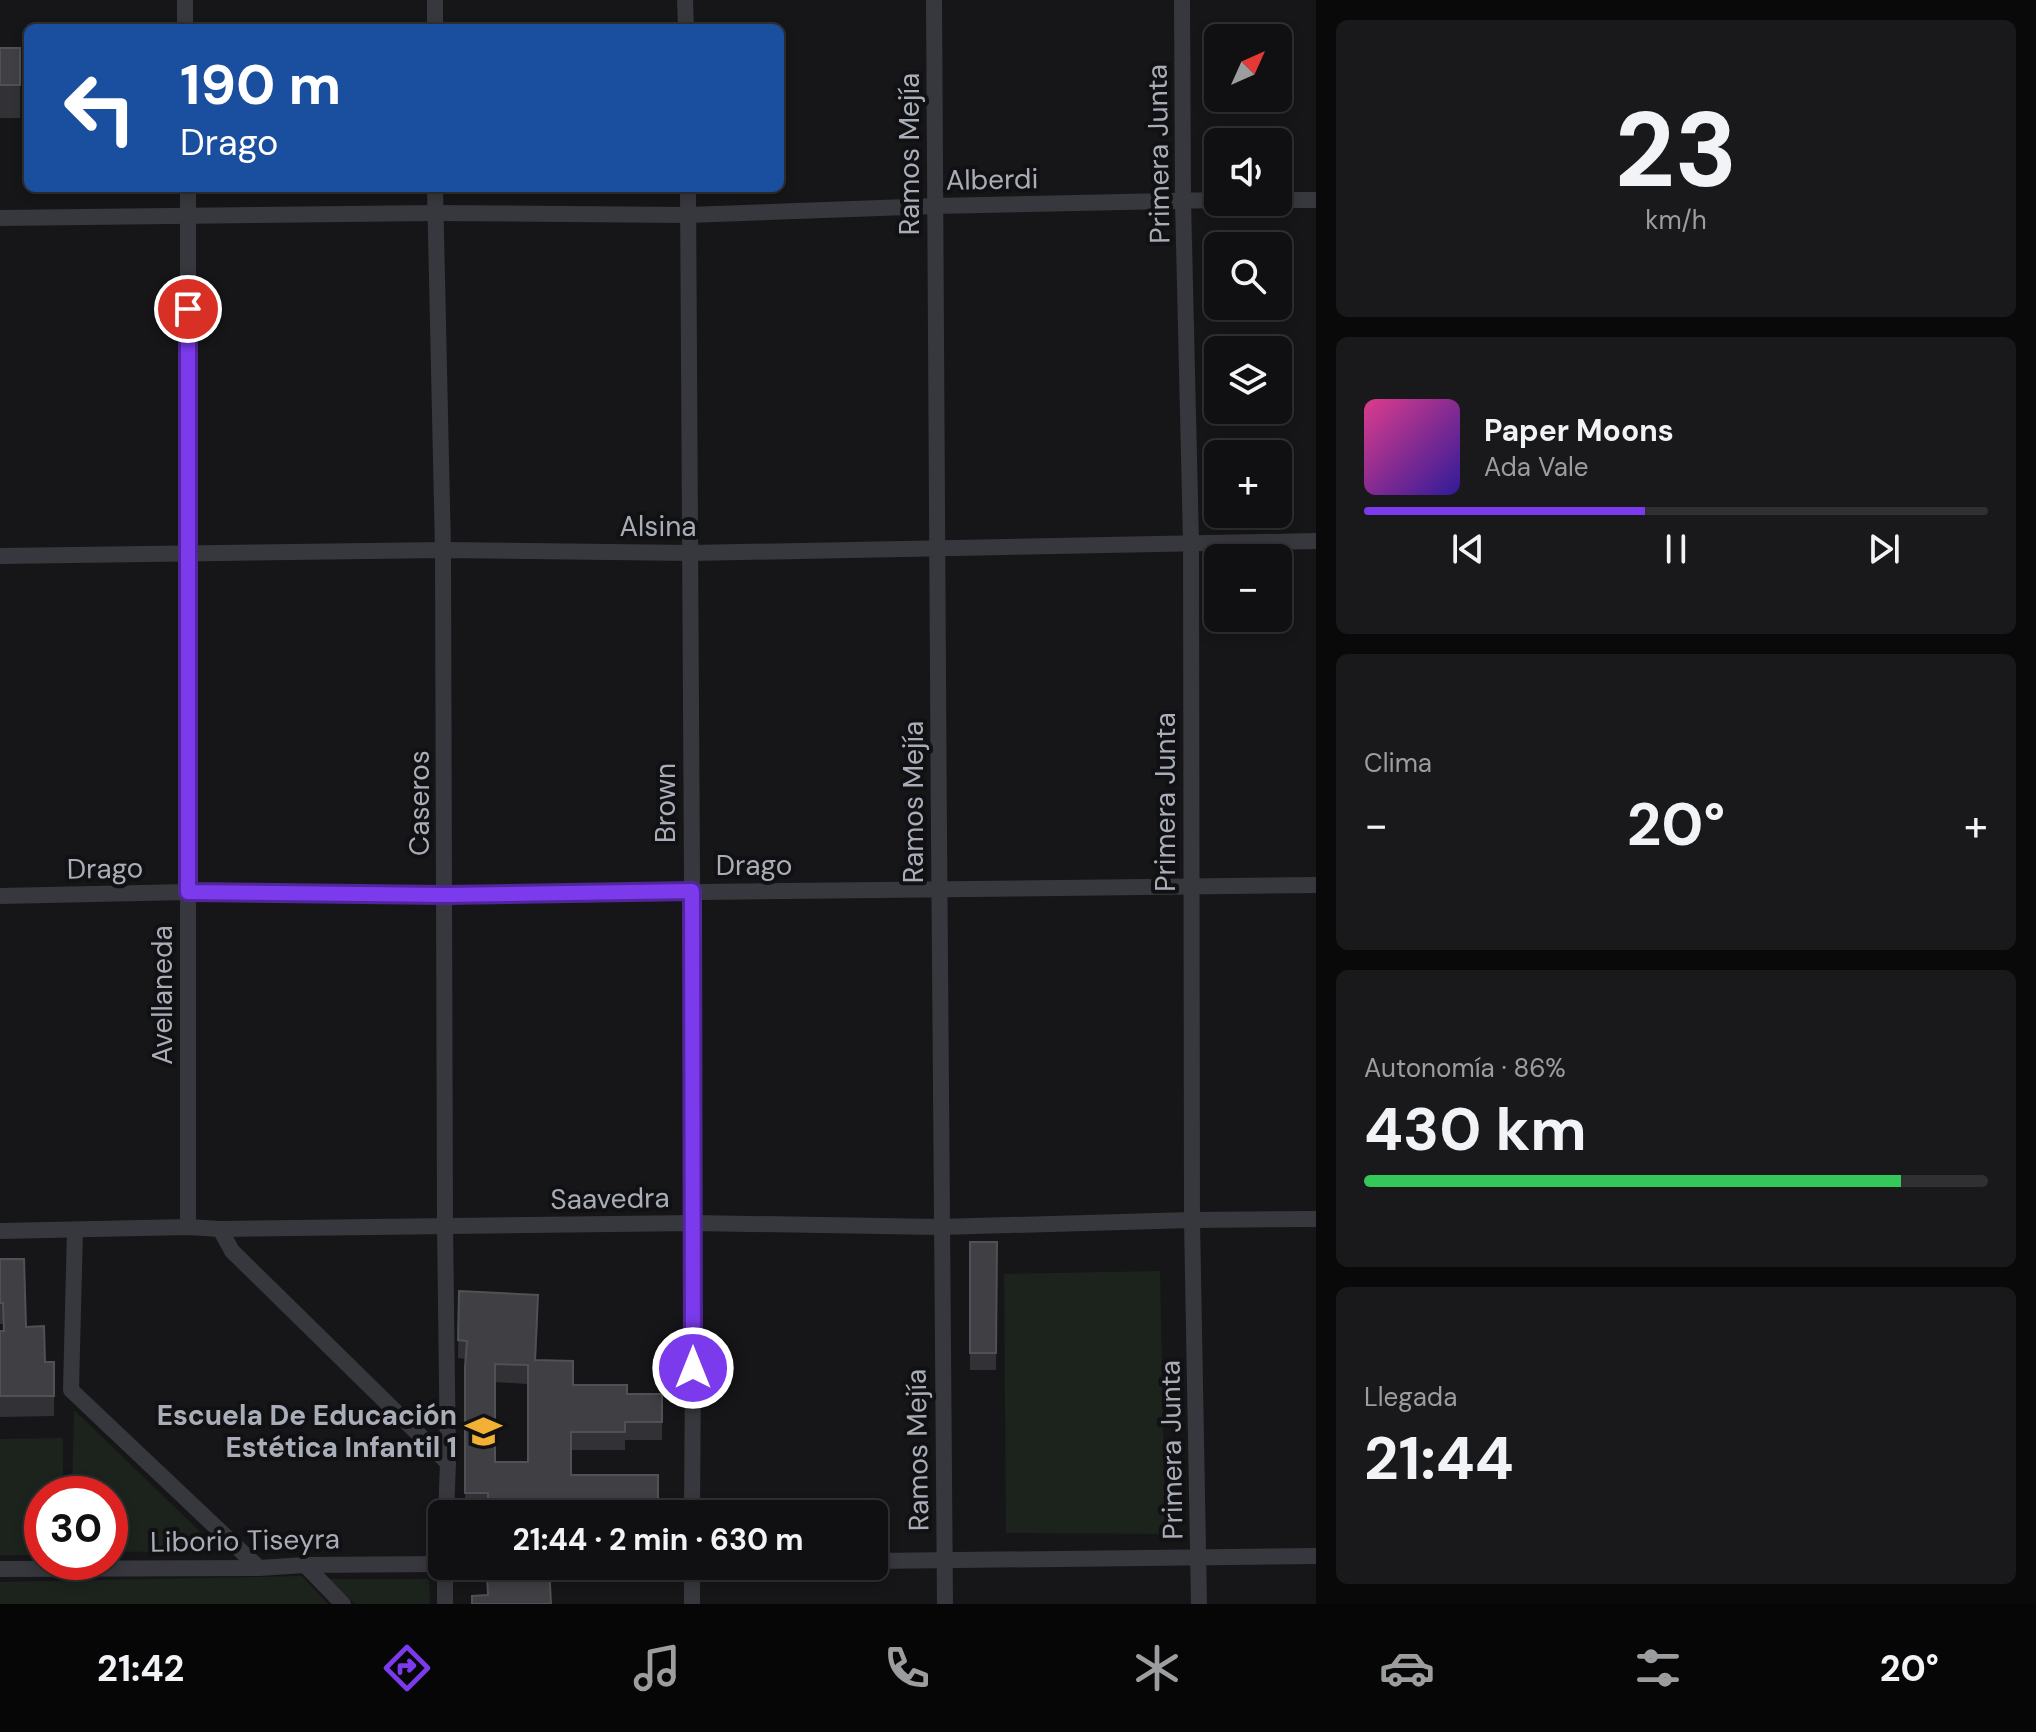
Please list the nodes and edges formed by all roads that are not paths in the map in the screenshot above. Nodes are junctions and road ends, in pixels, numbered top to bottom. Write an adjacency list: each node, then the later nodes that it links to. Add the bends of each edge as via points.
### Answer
1 (185, 0): 6 (street)
2 (435, 0): 7 (street)
3 (685, 0): 8 (street)
4 (934, 0): 16 (street, Ramos Mejía)
5 (1182, 0): 12 (street, Primera Junta)
6 (185, 24)
7 (435, 24)
8 (686, 24)
9 (188, 192): 19 (street, Avellaneda)
10 (435, 192): 17 (street, Caseros)
11 (688, 192): 18 (street, Brown)
12 (1183, 200): 13 (street, Alberdi); 16 (street, Alberdi); 22 (street, Primera Junta)
13 (1204, 200)
14 (1292, 200): 15 (street)
15 (1316, 200)
16 (935, 206): 18 (street, Alberdi); 23 (street, Ramos Mejía)
17 (435, 213): 18 (street, Alberdi); 19 (street, Alberdi); 24 (street, Caseros)
18 (688, 215): 25 (street, Brown)
19 (188, 217): 20 (street, Alberdi); 26 (street, Avellaneda)
20 (0, 218)
21 (1316, 541): 22 (street, Alsina)
22 (1191, 542): 23 (street, Alsina); 29 (street, Primera Junta)
23 (938, 549): 25 (street, Alsina); 30 (street, Ramos Mejía)
24 (443, 550): 25 (street, Alsina); 26 (street, Alsina); 33 (street, Caseros)
25 (691, 553): 31 (street, Brown)
26 (189, 554): 27 (street, Alsina); 32 (street, Avellaneda)
27 (0, 556)
28 (1316, 885): 29 (street, Drago)
29 (1191, 887): 30 (street, Drago); 36 (street, Primera Junta)
30 (939, 890): 31 (street, Drago); 40 (street, Ramos Mejía)
31 (692, 891): 33 (street, Drago); 37 (street, Brown)
32 (188, 892): 33 (street, Drago); 34 (street, Drago); 39 (street, Avellaneda)
33 (445, 895): 38 (street, Caseros)
34 (0, 896)
35 (1316, 1219): 36 (street, Saavedra)
36 (1192, 1220): 40 (street, Saavedra); 48 (street, Primera Junta)
37 (694, 1223): 38 (street, Saavedra); 40 (street, Saavedra); 46 (street, Brown)
38 (445, 1225): 41 (street, Saavedra); 44 (street, Caseros)
39 (188, 1227): 41 (street, Saavedra); 42 (street, Saavedra)
40 (940, 1227): 49 (street, Ramos Mejía)
41 (220, 1229): 44 (street, via 232,1251)
42 (75, 1230): 43 (street, Saavedra); 53 (street, via 71,1390)
43 (0, 1231)
44 (448, 1463): 45 (street, Caseros)
45 (447, 1500)
46 (692, 1500)
47 (1316, 1556): 48 (street)
48 (1199, 1557): 49 (street); 61 (street, Primera Junta)
49 (945, 1560): 50 (street); 60 (street, Ramos Mejía)
50 (888, 1561)
51 (305, 1565): 52 (street, Liborio Tiseyra); 53 (street, Liborio Tiseyra); 57 (street)
52 (428, 1565)
53 (259, 1568): 54 (street, Liborio Tiseyra)
54 (0, 1569)
55 (444, 1580): 58 (street)
56 (692, 1580): 59 (street)
57 (343, 1604)
58 (445, 1604)
59 (692, 1604)
60 (945, 1604)
61 (1199, 1604)

